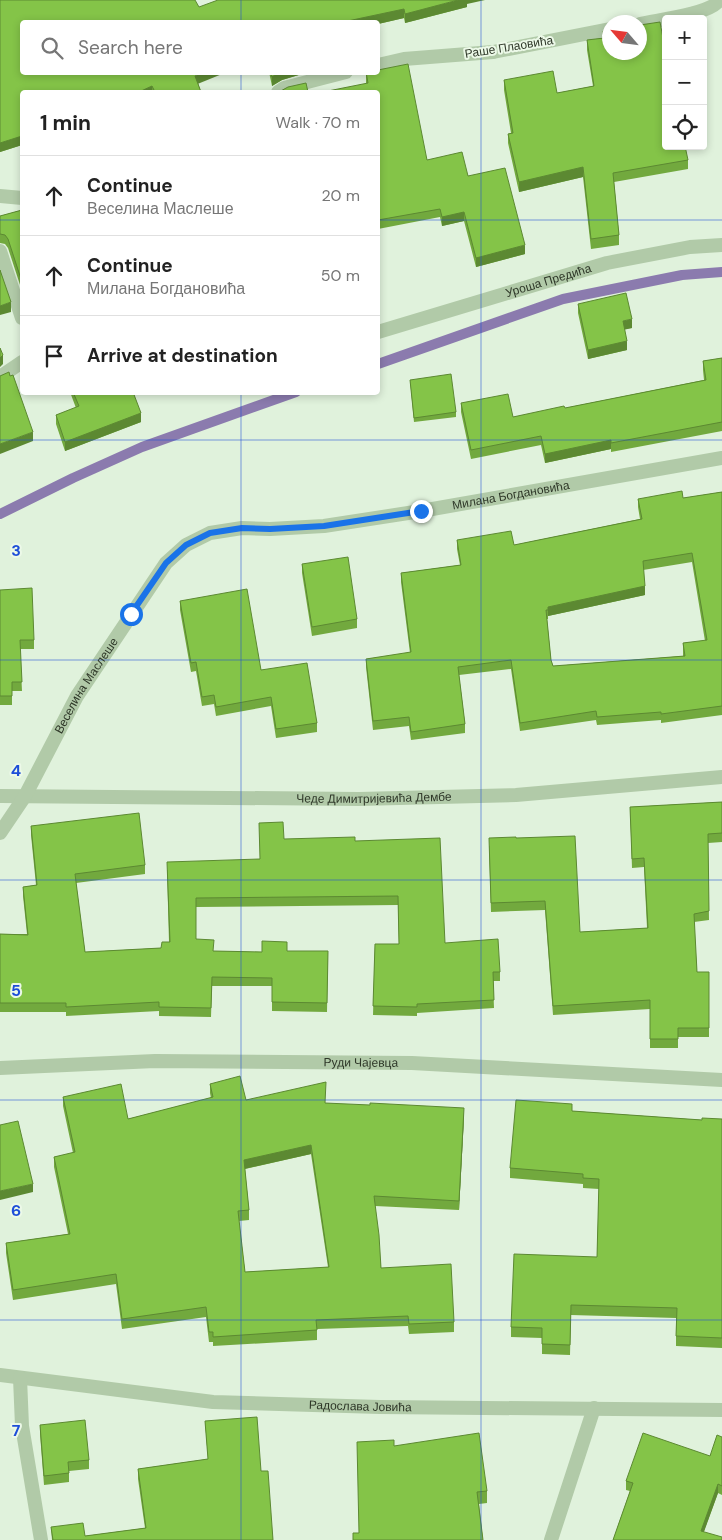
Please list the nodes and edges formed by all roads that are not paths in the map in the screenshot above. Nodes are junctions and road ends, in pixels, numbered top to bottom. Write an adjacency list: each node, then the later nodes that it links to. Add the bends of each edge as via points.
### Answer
1 (719, 0): 2 (street, via 705,10)
2 (647, 22)
3 (602, 32): 4 (street, Раше Плаовића, via 493,52 404,59)
4 (380, 65)
5 (334, 75): 6 (street)
6 (281, 90)
7 (0, 196): 8 (street)
8 (20, 198)
9 (722, 244): 12 (street, Уроша Предића, via 690,246 607,263)
10 (0, 250): 11 (street)
11 (20, 312)
12 (380, 331)
13 (20, 363): 14 (street)
14 (0, 377)
15 (722, 458): 16 (street, Милана Богдановића, via 334,525 242,528)
16 (210, 533): 19 (street, Веселина Маслеше, via 186,545 166,563 78,696)
17 (722, 777): 19 (street, Чеде Димитријевића Дембе, via 516,795 360,799)
18 (0, 796): 19 (street, Чеде Димитријевића Дембе)
19 (25, 796): 20 (street, Веселина Маслеше)
20 (0, 833)
21 (0, 1068): 22 (street, Руди Чајевца, via 155,1061 412,1063)
22 (722, 1080)
23 (0, 1375): 24 (street, Радослава Јовића)
24 (20, 1378): 25 (street, Радослава Јовића, via 213,1402); 27 (street, via 22,1426)
25 (594, 1408): 26 (street, Радослава Јовића); 28 (street)
26 (722, 1410)
27 (41, 1540)
28 (551, 1540)

